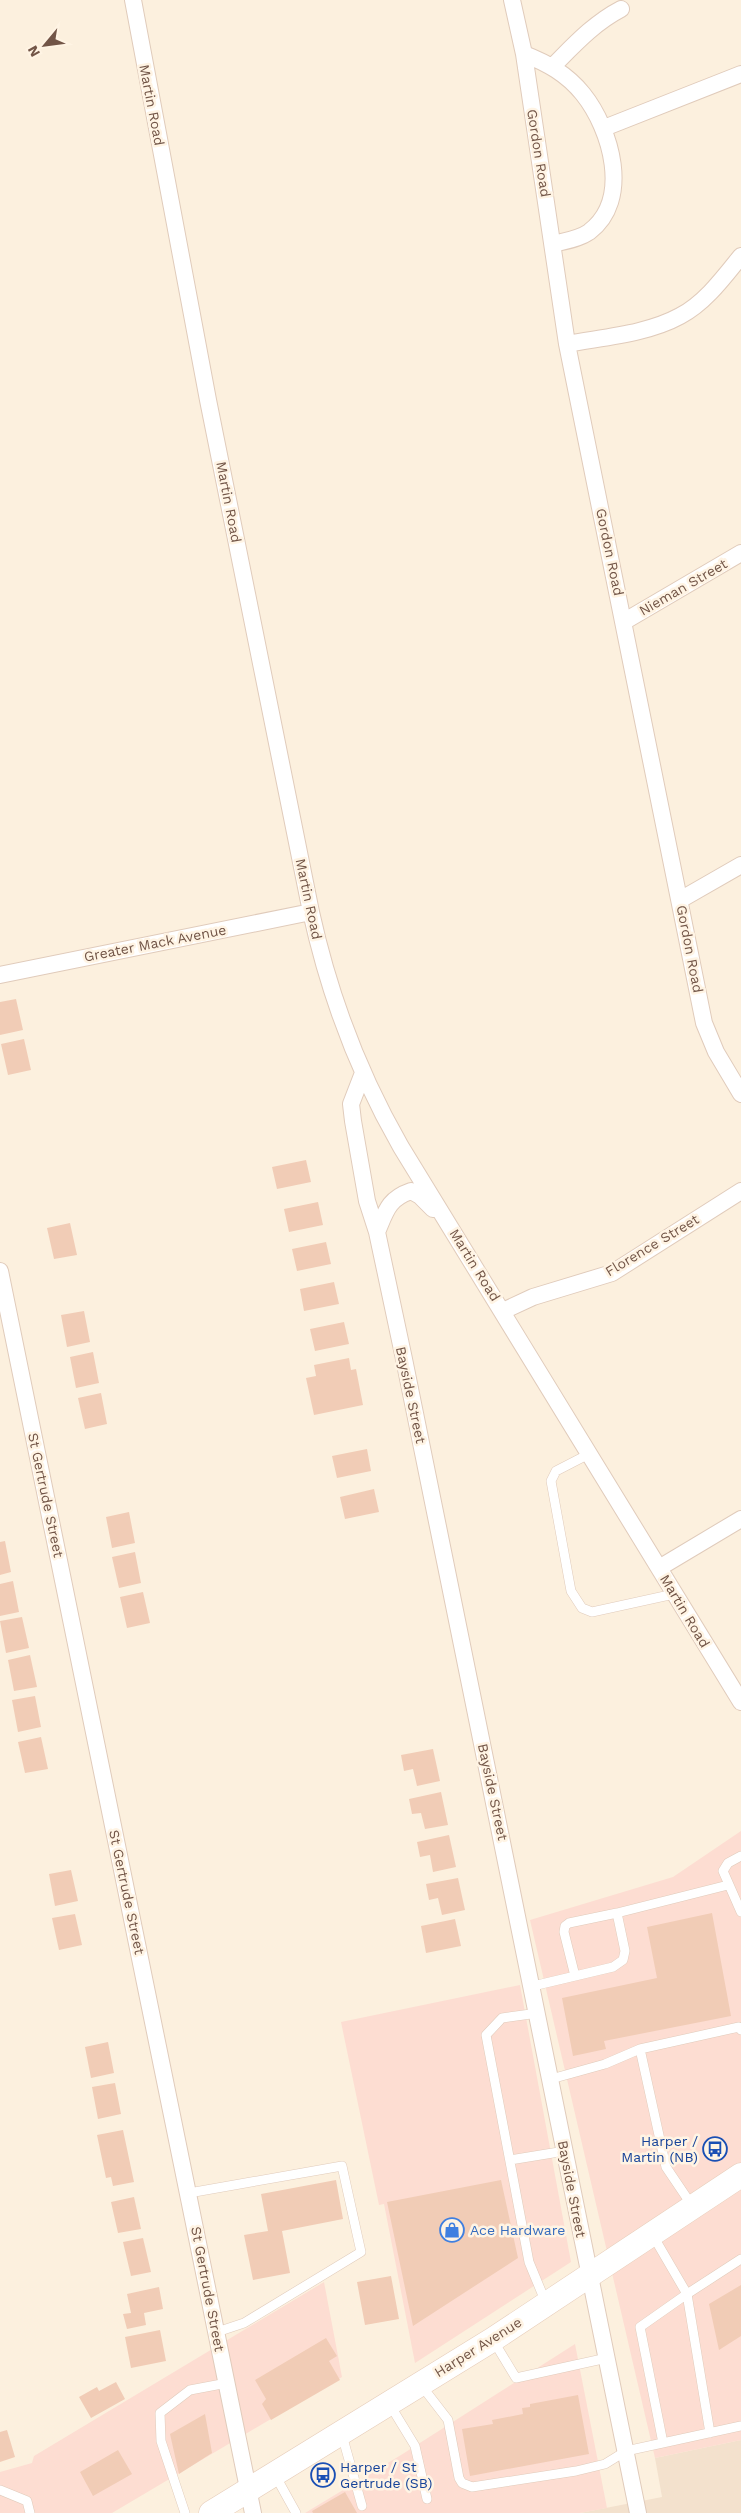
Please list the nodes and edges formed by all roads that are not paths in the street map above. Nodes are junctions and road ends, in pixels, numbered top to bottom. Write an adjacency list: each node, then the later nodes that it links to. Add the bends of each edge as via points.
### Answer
1 (132, 0): 15 (street, Martin Road)
2 (512, 0): 4 (street, Gordon Road)
3 (620, 9): 5 (street, via 582,36)
4 (524, 54): 5 (street); 8 (street, Gordon Road)
5 (553, 66): 7 (street, via 583,93)
6 (741, 74): 7 (street)
7 (604, 128): 8 (street, via 610,151 613,188 609,209 589,231)
8 (553, 244): 10 (street, Gordon Road)
9 (741, 256): 10 (street, via 720,282 682,316 646,328)
10 (567, 344): 12 (street, Gordon Road)
11 (741, 553): 12 (street, Nieman Street)
12 (625, 621): 14 (street, Gordon Road)
13 (741, 865): 14 (street)
14 (680, 900): 18 (street, Gordon Road, via 704,1024)
15 (311, 912): 16 (street, Greater Mack Avenue); 17 (street, Martin Road, via 331,988)
16 (0, 975)
17 (363, 1073): 20 (street, Bayside Street, via 351,1104 368,1201); 21 (street, Martin Road, via 397,1140)
18 (741, 1094)
19 (741, 1191): 23 (street, Florence Street, via 612,1273 533,1297)
20 (377, 1232): 21 (street, via 390,1202 411,1190); 34 (street, Bayside Street)
21 (457, 1236): 23 (street, Martin Road)
22 (0, 1271): 42 (street, St Gertrude Street)
23 (503, 1311): 24 (street, Martin Road)
24 (589, 1454): 26 (street, Martin Road); 27 (lane, via 556,1471 551,1481 571,1591 582,1608 592,1612)
25 (741, 1519): 26 (street)
26 (659, 1568): 27 (street, Martin Road)
27 (674, 1594): 28 (street, Martin Road)
28 (741, 1702)
29 (741, 1856): 30 (lane, via 724,1867)
30 (728, 1885): 31 (lane); 32 (lane)
31 (741, 1912)
32 (617, 1913): 33 (lane, via 626,1951 623,1960 613,1967); 33 (lane, via 565,1926)
33 (575, 1976): 34 (lane)
34 (533, 1986): 35 (street, Bayside Street)
35 (538, 2013): 38 (street, Bayside Street); 40 (lane, via 502,2018 486,2034)
36 (740, 2027): 37 (lane)
37 (640, 2049): 38 (lane, via 605,2064); 43 (lane, via 666,2167)
38 (551, 2079): 39 (street, Bayside Street)
39 (565, 2151): 40 (lane); 46 (street, Bayside Street)
40 (510, 2160): 48 (lane, via 529,2262)
41 (741, 2175): 43 (main road, Harper Avenue)
42 (189, 2193): 49 (street, St Gertrude Street); 49 (lane, via 342,2166 361,2252 244,2323)
43 (693, 2207): 44 (main road, Harper Avenue)
44 (652, 2234): 46 (main road, Harper Avenue); 47 (lane)
45 (741, 2259): 47 (lane)
46 (589, 2276): 48 (main road, Harper Avenue); 51 (street, Bayside Street)
47 (687, 2294): 57 (lane); 58 (lane, via 640,2327)
48 (546, 2303): 50 (main road, Harper Avenue)
49 (217, 2332): 52 (street, St Gertrude Street)
50 (492, 2340): 51 (lane, via 516,2378); 53 (main road, Harper Avenue)
51 (606, 2358): 59 (street, Bayside Street)
52 (227, 2383): 63 (street, St Gertrude Street); 66 (lane, via 190,2390 160,2413 161,2441)
53 (420, 2383): 54 (main road, Harper Avenue); 59 (lane, via 448,2420 459,2478 467,2486 576,2471 605,2464)
54 (388, 2403): 56 (main road, Harper Avenue); 62 (lane, via 415,2446)
55 (741, 2426): 57 (lane)
56 (341, 2433): 60 (main road, Harper Avenue); 64 (lane)
57 (710, 2433): 58 (lane)
58 (663, 2442): 59 (lane)
59 (626, 2451): 69 (street, Bayside Street)
60 (275, 2475): 63 (main road, Harper Avenue); 68 (lane)
61 (0, 2490): 65 (lane, via 27,2501)
62 (427, 2500)
63 (250, 2502): 67 (main road, Harper Avenue)
64 (362, 2506)
65 (30, 2513)
66 (185, 2513)
67 (211, 2513)
68 (296, 2513)
69 (638, 2513)

